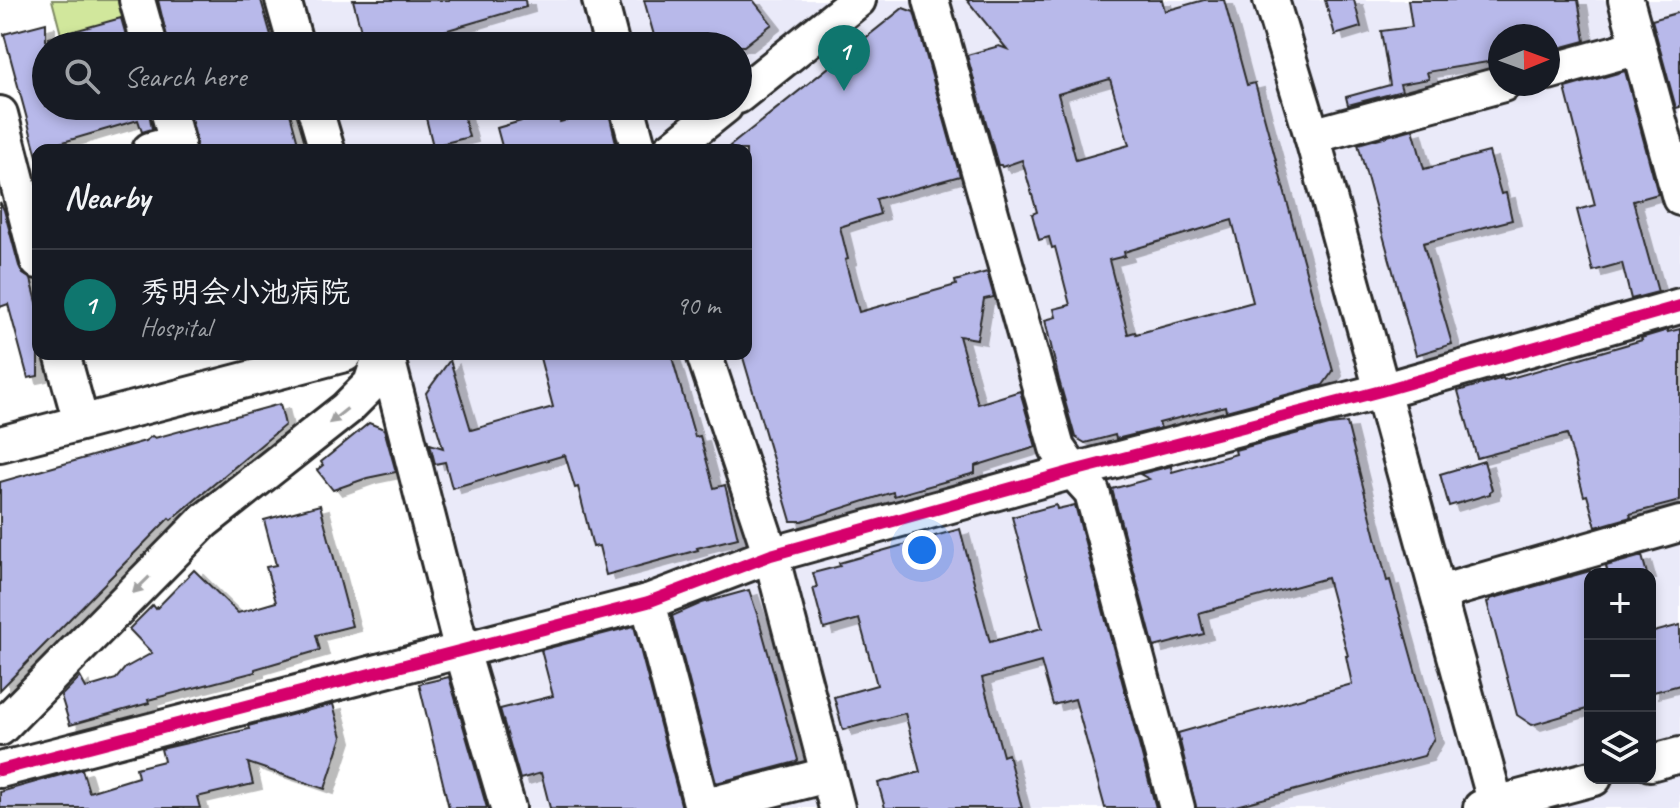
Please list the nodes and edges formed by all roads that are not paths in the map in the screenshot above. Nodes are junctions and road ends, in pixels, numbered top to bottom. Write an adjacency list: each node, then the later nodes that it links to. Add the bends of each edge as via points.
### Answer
1 (137, 0): 8 (street)
2 (283, 0): 9 (street)
3 (600, 0): 10 (street)
4 (858, 0): 13 (street)
5 (931, 0): 37 (street, via 1057,448)
6 (1271, 0): 20 (street)
7 (1626, 0): 11 (street)
8 (146, 32)
9 (292, 32)
10 (608, 32)
11 (1638, 47): 12 (street); 26 (street)
12 (1560, 69)
13 (752, 85)
14 (1488, 88): 20 (street)
15 (0, 114): 25 (street)
16 (171, 120): 21 (street)
17 (318, 120): 22 (street)
18 (631, 120): 23 (street)
19 (708, 120): 24 (street)
20 (1312, 136): 34 (street)
21 (173, 144)
22 (325, 144)
23 (637, 144)
24 (678, 144)
25 (28, 184): 27 (street)
26 (1680, 198)
27 (32, 215)
28 (1680, 306): 34 (street)
29 (64, 360): 35 (street)
30 (322, 360): 35 (street)
31 (381, 360): 43 (street, one-way to 43, via 371,384 346,409 203,522)
32 (386, 360): 42 (street)
33 (706, 360): 39 (street)
34 (1381, 391): 37 (street); 40 (street)
35 (81, 422): 36 (street)
36 (0, 444)
37 (1073, 471): 39 (street); 52 (street, via 1092,492)
38 (1680, 524): 40 (street)
39 (771, 555): 41 (street); 47 (street)
40 (1439, 593): 49 (street)
41 (648, 602): 42 (street); 47 (street, via 702,807)
42 (462, 651): 46 (street); 50 (street)
43 (0, 728)
44 (1680, 755): 45 (street)
45 (1656, 761)
46 (0, 770)
47 (827, 775): 51 (street)
48 (1584, 781): 49 (street)
49 (1491, 807)
50 (508, 808)
51 (837, 808)
52 (1177, 808)

